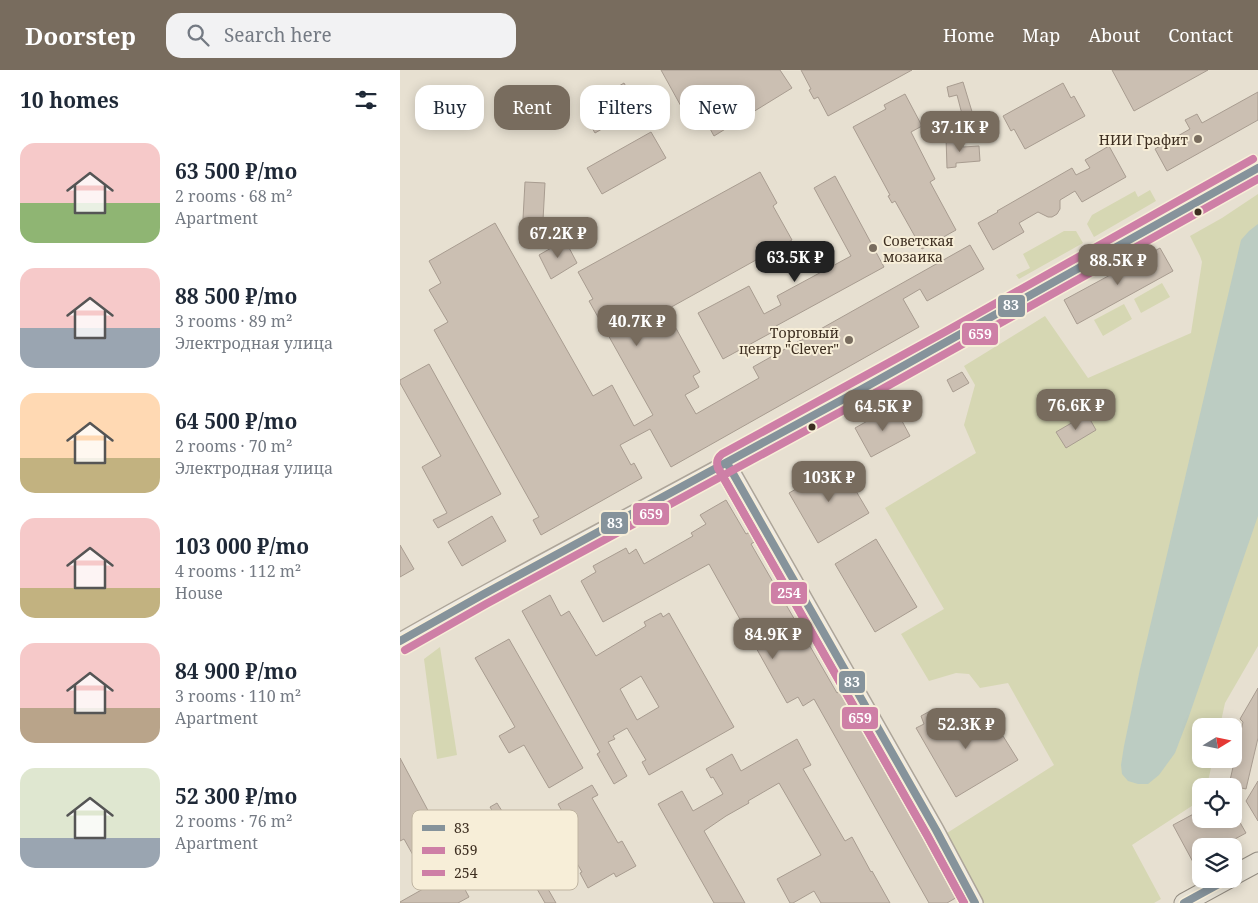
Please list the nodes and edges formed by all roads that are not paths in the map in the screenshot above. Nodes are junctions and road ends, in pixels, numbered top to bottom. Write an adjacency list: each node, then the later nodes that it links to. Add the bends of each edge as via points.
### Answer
1 (1258, 168): 2 (street)
2 (727, 463): 3 (street); 7 (street)
3 (400, 641)
4 (1258, 862): 5 (main road)
5 (1242, 871)
6 (1212, 888): 8 (main road)
7 (975, 903)
8 (1184, 903)

